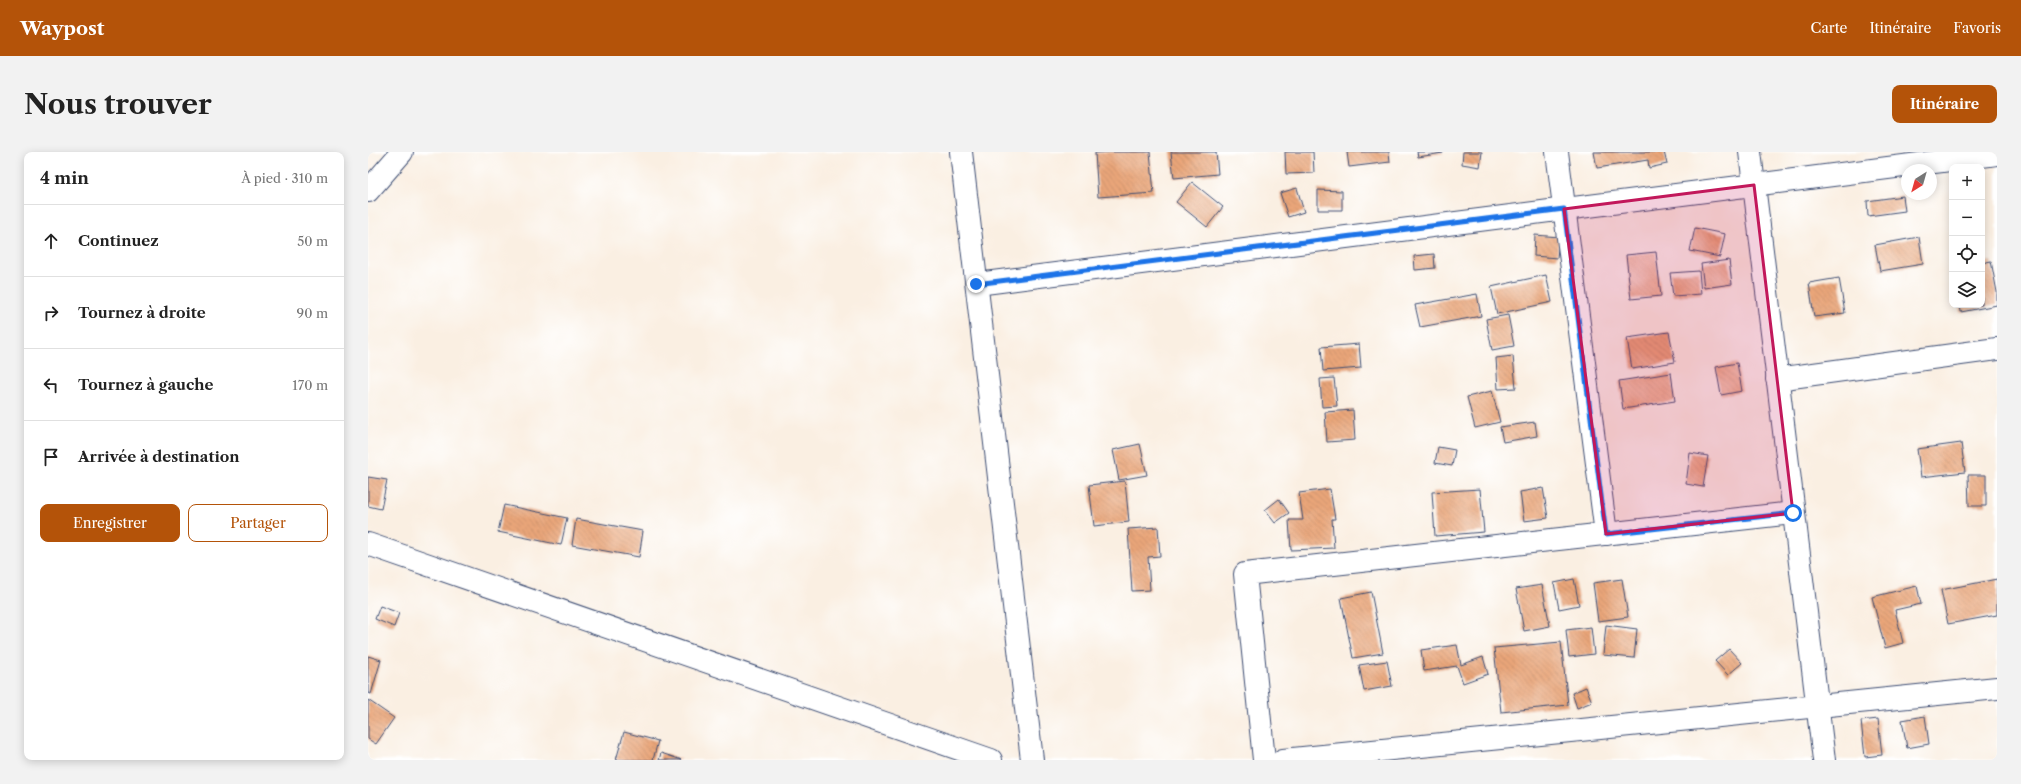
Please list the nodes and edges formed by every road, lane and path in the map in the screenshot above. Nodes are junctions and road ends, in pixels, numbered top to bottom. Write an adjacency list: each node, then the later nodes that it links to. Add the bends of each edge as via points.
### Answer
1 (402, 152): 7 (street)
2 (961, 152): 9 (street)
3 (1557, 152): 8 (street)
4 (1750, 152): 6 (street)
5 (1997, 154): 6 (street)
6 (1754, 185): 8 (street); 11 (street)
7 (368, 191)
8 (1564, 209): 9 (street); 13 (street)
9 (976, 284): 19 (street)
10 (1997, 349): 11 (street)
11 (1777, 379): 12 (street)
12 (1793, 513): 13 (street); 16 (street)
13 (1606, 534): 20 (street, via 1245,574)
14 (368, 544): 18 (street)
15 (1997, 688): 16 (street)
16 (1817, 707): 17 (street); 22 (street)
17 (1423, 753): 21 (street)
18 (991, 760)
19 (1032, 760)
20 (1264, 760)
21 (1283, 760)
22 (1824, 760)

